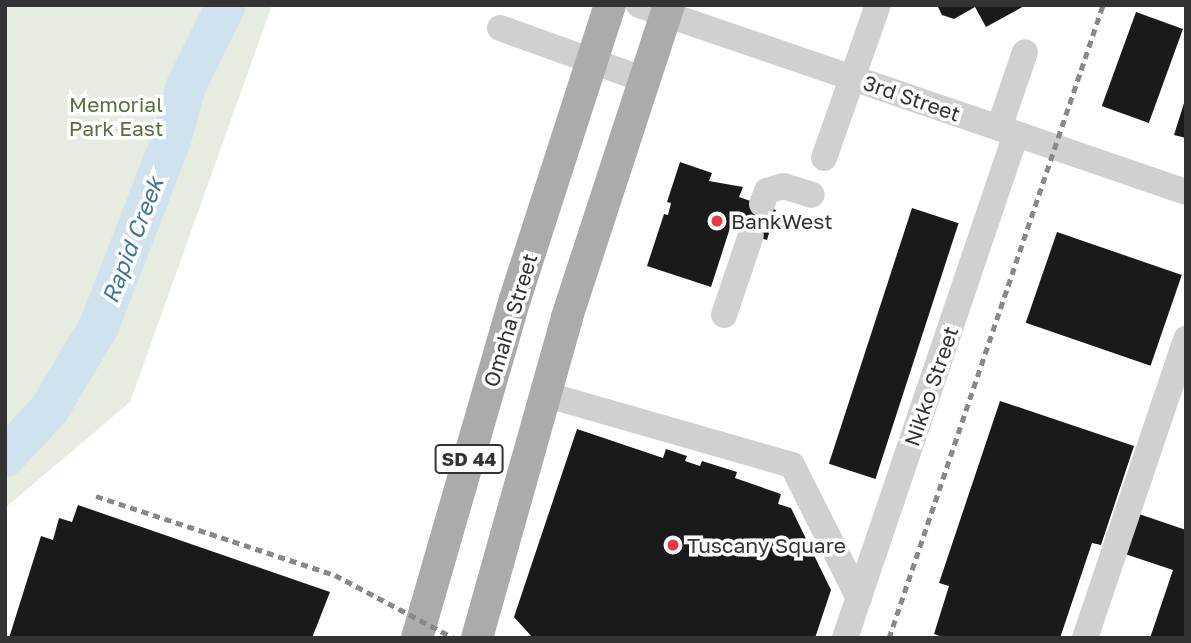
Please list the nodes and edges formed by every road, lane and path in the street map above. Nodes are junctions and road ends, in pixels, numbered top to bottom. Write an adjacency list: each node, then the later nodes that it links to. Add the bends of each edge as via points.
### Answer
1 (610, 5): 6 (main road, Omaha Street / SD 44)
2 (878, 5): 7 (street)
3 (658, 8): 7 (street, 3rd Street); 8 (main road, SD 44)
4 (500, 28): 6 (street)
5 (1025, 52): 9 (street, Nikko Street)
6 (592, 61): 8 (street); 19 (main road, Omaha Street / SD 44, via 515,299)
7 (851, 78): 9 (street, 3rd Street); 10 (street)
8 (645, 80): 17 (main road, SD 44)
9 (1008, 131): 11 (street, 3rd Street); 18 (street, Nikko Street)
10 (824, 158)
11 (1186, 191)
12 (812, 195): 13 (street, via 783,186 767,191)
13 (762, 204)
14 (751, 235): 15 (street)
15 (724, 315)
16 (1186, 339): 22 (street)
17 (544, 394): 18 (street, via 792,465); 20 (main road, SD 44)
18 (859, 598): 21 (street, Nikko Street)
19 (417, 638)
20 (477, 638)
21 (845, 638)
22 (1085, 638)

